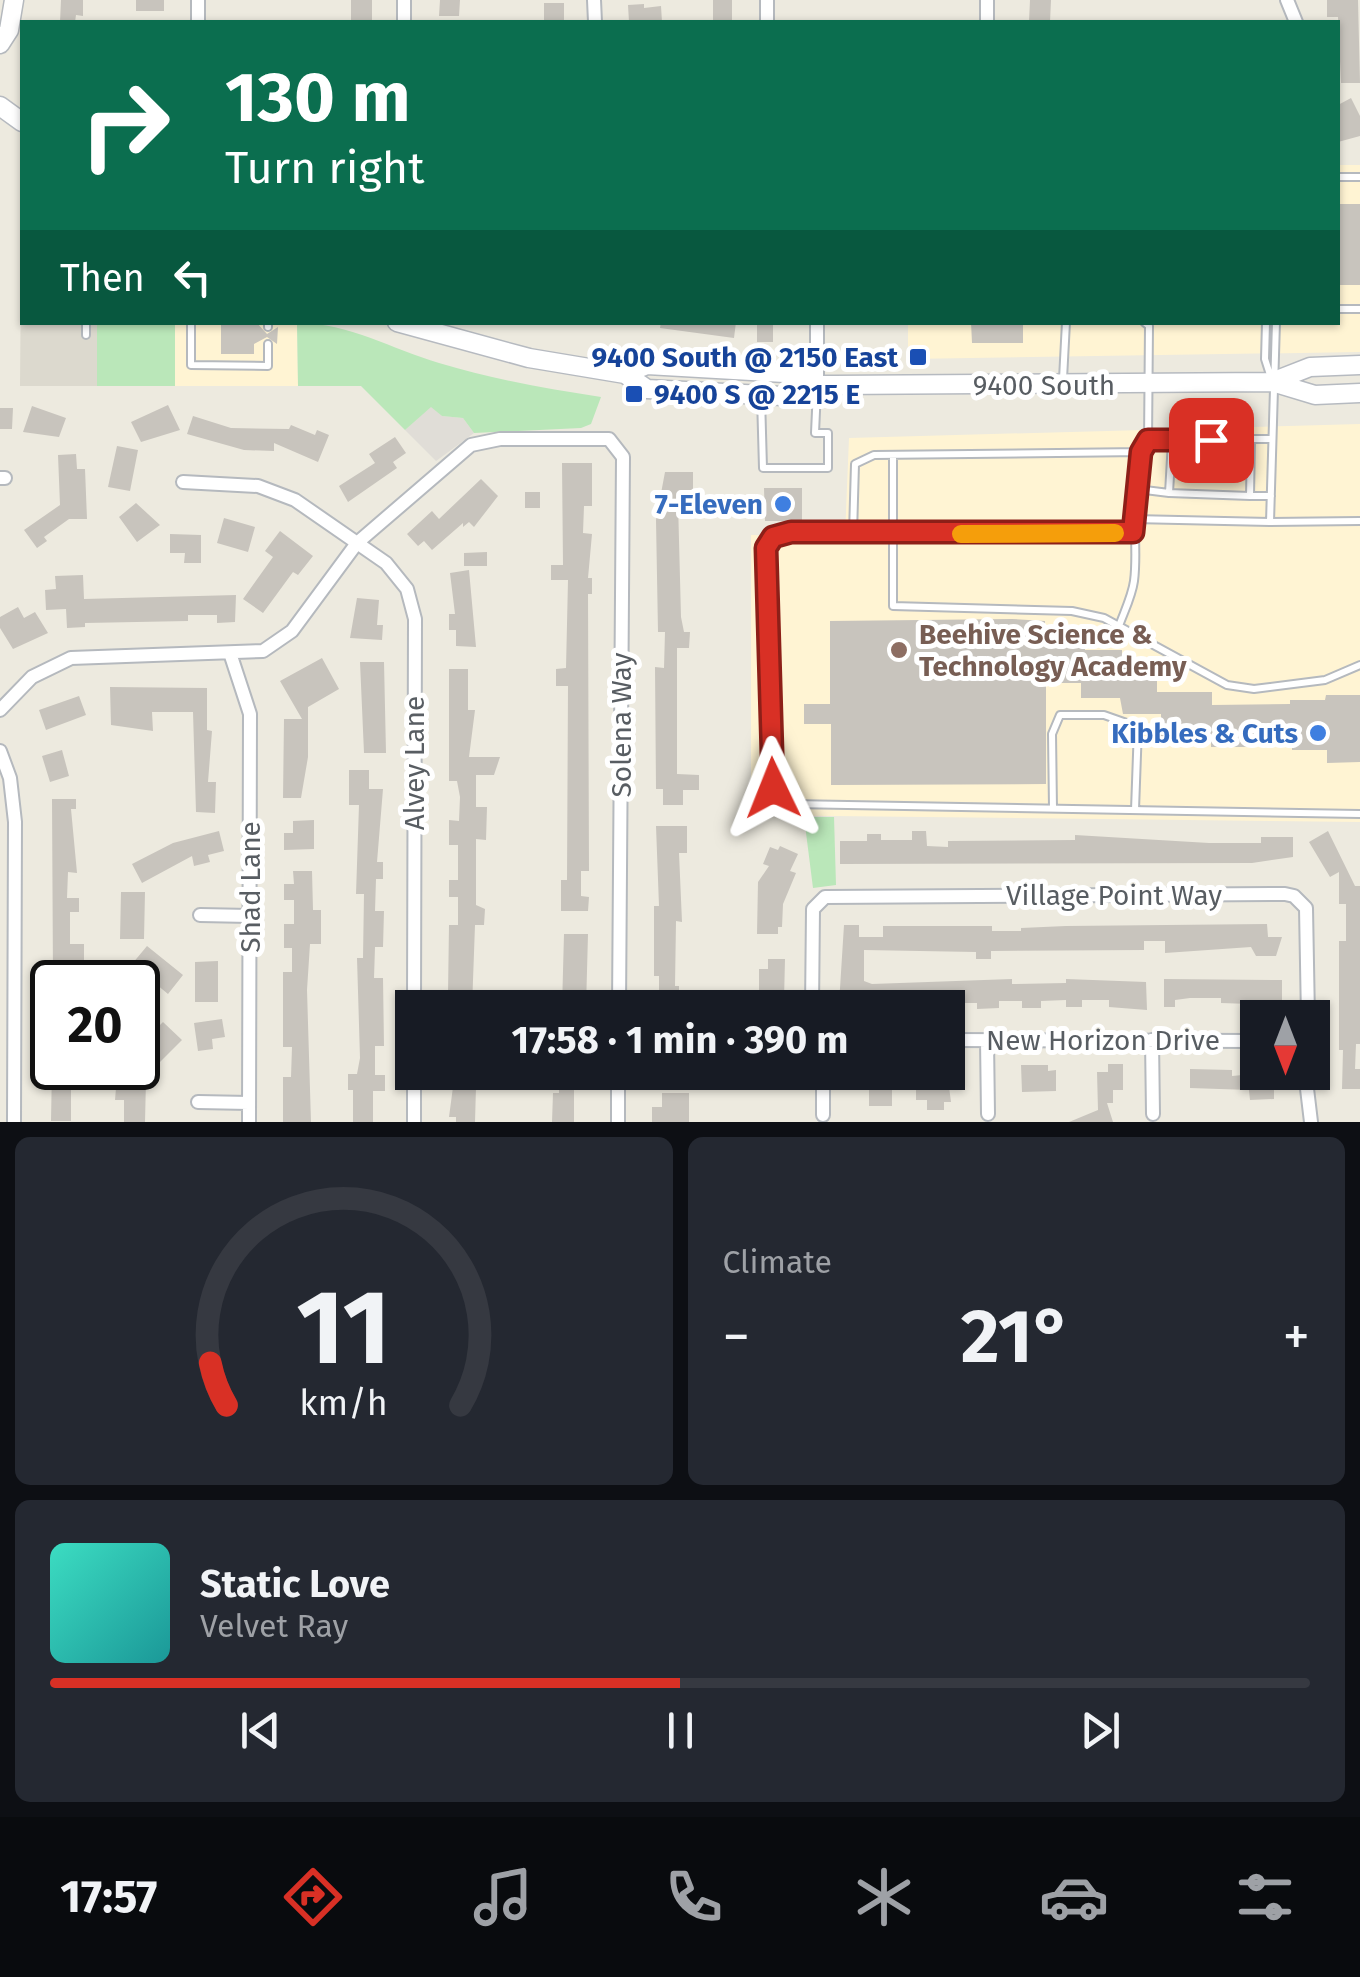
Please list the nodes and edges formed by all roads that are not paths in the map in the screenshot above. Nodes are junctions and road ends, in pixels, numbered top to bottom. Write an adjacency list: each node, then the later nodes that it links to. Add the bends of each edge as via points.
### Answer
1 (14, 0): 2 (main road)
2 (4, 37)
3 (86, 325): 11 (lane)
4 (192, 325): 12 (lane, via 191,365 268,366)
5 (408, 325): 14 (main road, 9400 South, via 499,352)
6 (817, 325): 17 (street)
7 (1066, 325): 18 (lane)
8 (1146, 325): 16 (lane)
9 (1266, 325): 15 (lane, via 1264,359)
10 (1276, 325): 15 (lane)
11 (86, 335)
12 (268, 344)
13 (1360, 365): 15 (main road, 9400 South, via 1310,366)
14 (625, 374): 17 (main road, 9400 South, via 647,366 802,374); 20 (main road, 9400 South, via 647,389)
15 (1272, 382): 16 (main road, 9400 South); 19 (main road, 9400 South, via 1315,395); 21 (lane)
16 (1148, 384): 18 (main road, 9400 South); 23 (lane)
17 (817, 385): 18 (main road, 9400 South); 20 (main road, 9400 South, via 802,397); 20 (lane, via 815,434 828,433 828,468 762,468)
18 (1063, 385)
19 (1360, 393)
20 (761, 396)
21 (1271, 438): 22 (lane); 31 (lane)
22 (1251, 439): 24 (lane); 30 (lane)
23 (1148, 440): 24 (lane); 25 (lane)
24 (1172, 441): 29 (lane)
25 (1141, 452): 26 (lane); 28 (lane)
26 (894, 454): 36 (lane, via 874,454 856,464); 37 (lane)
27 (183, 482): 38 (street, Alvey Lane, via 278,491)
28 (1137, 489): 29 (lane); 32 (lane)
29 (1169, 493): 30 (lane)
30 (1250, 496): 31 (lane)
31 (1270, 496): 34 (lane)
32 (1133, 519): 34 (lane); 35 (lane)
33 (1360, 520): 34 (lane)
34 (1270, 522)
35 (1133, 532): 37 (lane); 39 (lane, via 1134,583)
36 (853, 534): 37 (lane); 44 (lane, via 791,532 773,537 766,548 773,788 786,804)
37 (893, 534): 39 (lane, via 893,606 1072,611)
38 (357, 543): 40 (street, via 279,643); 51 (street, Alvey Lane, via 398,575 414,619); 52 (street, Solena Way, via 471,445 500,438 617,444 623,457)
39 (1119, 626): 41 (lane, via 1227,685 1294,686)
40 (230, 656): 42 (street, via 71,658 32,677); 48 (street, Shad Lane, via 250,714)
41 (1360, 665)
42 (0, 710)
43 (0, 751): 50 (street, via 14,800)
44 (1053, 808): 45 (lane); 45 (lane, via 1052,734 1060,715 1104,715 1138,727)
45 (1135, 810): 46 (lane)
46 (1360, 814)
47 (200, 915): 48 (street)
48 (250, 916): 65 (street, Shad Lane)
49 (0, 927): 50 (lane)
50 (15, 927): 59 (street)
51 (414, 990)
52 (619, 990)
53 (812, 990): 54 (street, Village Point Way, via 814,910 835,895 1294,896 1308,919)
54 (1308, 1000)
55 (965, 1040): 56 (street, New Horizon Drive)
56 (988, 1040): 57 (street, New Horizon Drive); 66 (street)
57 (1152, 1040): 58 (street, New Horizon Drive); 67 (street)
58 (1240, 1040)
59 (7, 1085): 69 (street)
60 (414, 1090): 71 (street)
61 (618, 1090): 72 (street)
62 (822, 1090): 68 (street)
63 (1307, 1090): 73 (street)
64 (198, 1102): 65 (street)
65 (250, 1102): 70 (street, Shad Lane)
66 (988, 1114)
67 (1153, 1114)
68 (823, 1115)
69 (14, 1122)
70 (249, 1122)
71 (414, 1122)
72 (618, 1122)
73 (1311, 1122)

